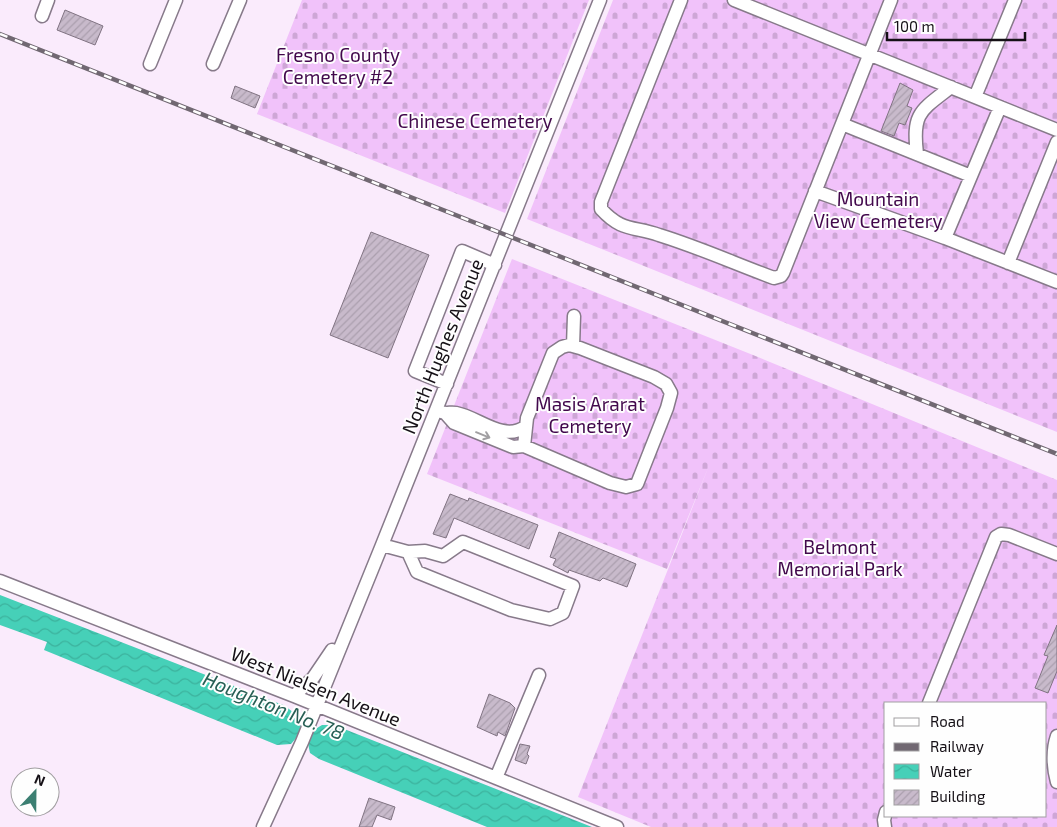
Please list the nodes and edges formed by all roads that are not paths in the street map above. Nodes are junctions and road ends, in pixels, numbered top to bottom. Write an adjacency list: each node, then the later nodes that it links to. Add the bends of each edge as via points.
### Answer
1 (48, 0): 10 (street)
2 (176, 0): 12 (street)
3 (240, 0): 13 (street)
4 (600, 0): 25 (street, North Hughes Avenue)
5 (681, 0): 22 (street, via 601,202 601,209 610,219 629,229 658,234 774,278 783,273)
6 (734, 0): 9 (street)
7 (891, 0): 11 (street)
8 (1015, 0): 15 (street)
9 (752, 3): 11 (street)
10 (42, 16)
11 (869, 54): 14 (street); 17 (street)
12 (150, 64)
13 (213, 64)
14 (951, 88): 15 (street); 20 (street, via 922,109 915,135)
15 (976, 97): 16 (street)
16 (1000, 107): 18 (street); 21 (street)
17 (842, 124): 20 (street); 22 (street)
18 (1057, 130)
19 (1057, 142): 24 (street)
20 (917, 154): 21 (street)
21 (972, 176): 23 (street)
22 (815, 190): 23 (street)
23 (945, 238): 24 (street)
24 (1008, 263): 26 (street)
25 (494, 265): 29 (street, North Hughes Avenue); 29 (street, via 462,251 414,371)
26 (1057, 282)
27 (574, 316): 28 (street)
28 (573, 346): 31 (street, via 562,347 553,353); 32 (street, via 654,377 666,384 671,393 637,484 626,487 610,483)
29 (447, 384): 30 (street, North Hughes Avenue)
30 (441, 412): 31 (street, via 458,413 504,432 519,432); 32 (street, one-way to 32, via 454,422 513,447); 33 (street, North Hughes Avenue)
31 (525, 428): 32 (street)
32 (524, 446)
33 (382, 545): 34 (street); 37 (street, North Hughes Avenue)
34 (408, 552): 34 (street, via 425,551 443,556 463,542 573,586 563,613 550,619 511,610 417,572)
35 (1057, 554): 40 (street, via 1009,535 996,537)
36 (0, 582): 39 (street, West Nielsen Avenue)
37 (351, 618): 39 (street, via 325,663); 41 (street, North Hughes Avenue)
38 (538, 675): 43 (street)
39 (294, 696): 41 (street, West Nielsen Avenue)
40 (929, 702)
41 (316, 706): 43 (street, West Nielsen Avenue); 45 (street, North Hughes Avenue)
42 (1057, 736): 44 (street, via 1054,753)
43 (496, 778): 46 (street, West Nielsen Avenue)
44 (1057, 782)
45 (264, 827)
46 (618, 827)

